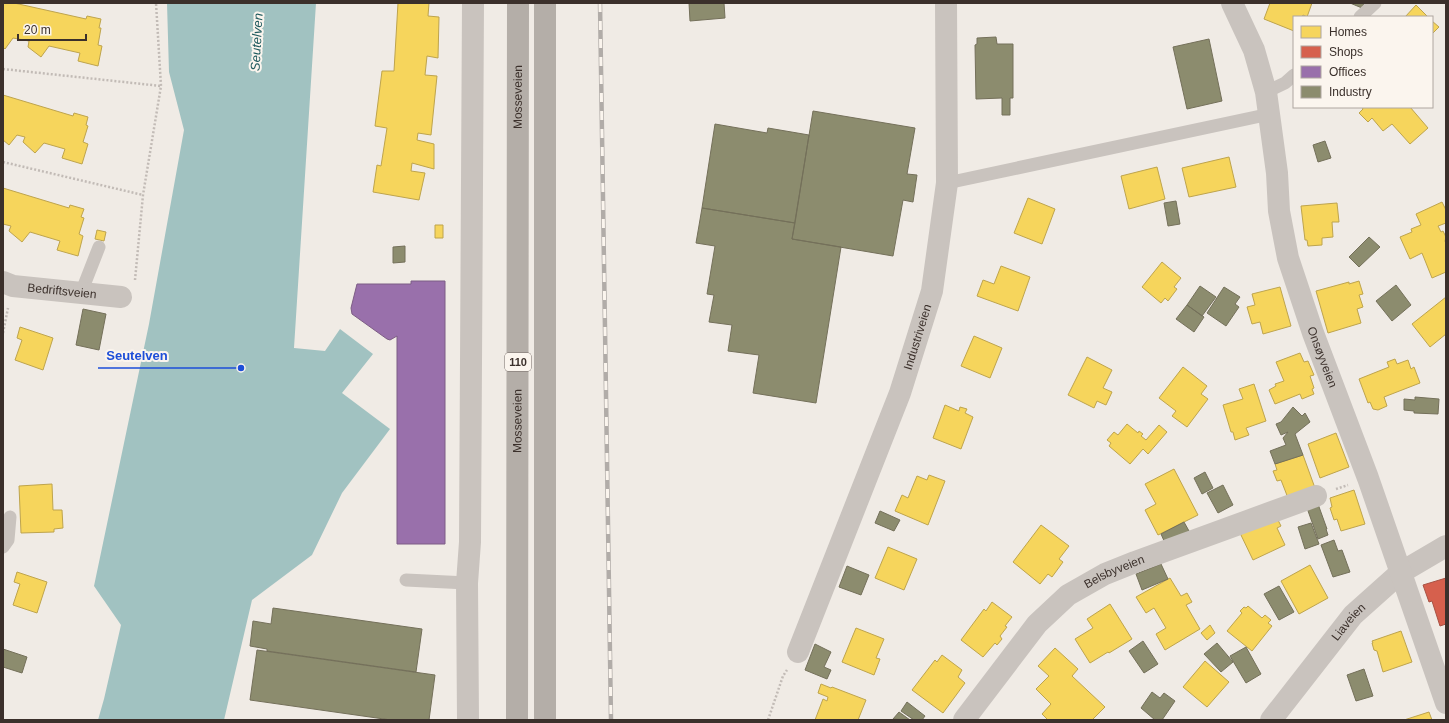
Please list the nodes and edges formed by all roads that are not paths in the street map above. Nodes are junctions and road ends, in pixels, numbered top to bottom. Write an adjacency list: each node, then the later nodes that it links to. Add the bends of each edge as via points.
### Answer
1 (473, 3): 22 (street, via 470,534)
2 (518, 3): 26 (highway, Mosseveien / 110)
3 (545, 3): 27 (highway, 110)
4 (946, 3): 11 (street, Industriveien)
5 (1232, 3): 9 (street, Onsøyveien, via 1254,50)
6 (1375, 3): 7 (lane)
7 (1361, 16)
8 (1293, 76): 9 (lane, via 1285,83)
9 (1266, 92): 10 (street, Onsøyveien)
10 (1270, 114): 11 (lane); 20 (street, Onsøyveien, via 1280,211 1288,258)
11 (946, 183): 23 (street, Industriveien, via 932,291 900,392)
12 (99, 247): 14 (lane)
13 (3, 282): 14 (street, Bedriftsveien, via 13,286)
14 (81, 293): 15 (street, Bedriftsveien)
15 (121, 297)
16 (1316, 496): 28 (street, Belsbyveien, via 1135,562 1105,574 1068,595 1038,624)
17 (10, 517): 19 (lane, via 8,540)
18 (1446, 546): 20 (street, Liaveien)
19 (3, 547)
20 (1400, 572): 24 (street, Onsøyveien); 29 (street, Liaveien, via 1353,615)
21 (406, 580): 22 (lane)
22 (467, 583): 25 (street)
23 (798, 652)
24 (1446, 703)
25 (468, 720)
26 (517, 720)
27 (545, 720)
28 (964, 720)
29 (1271, 720)

